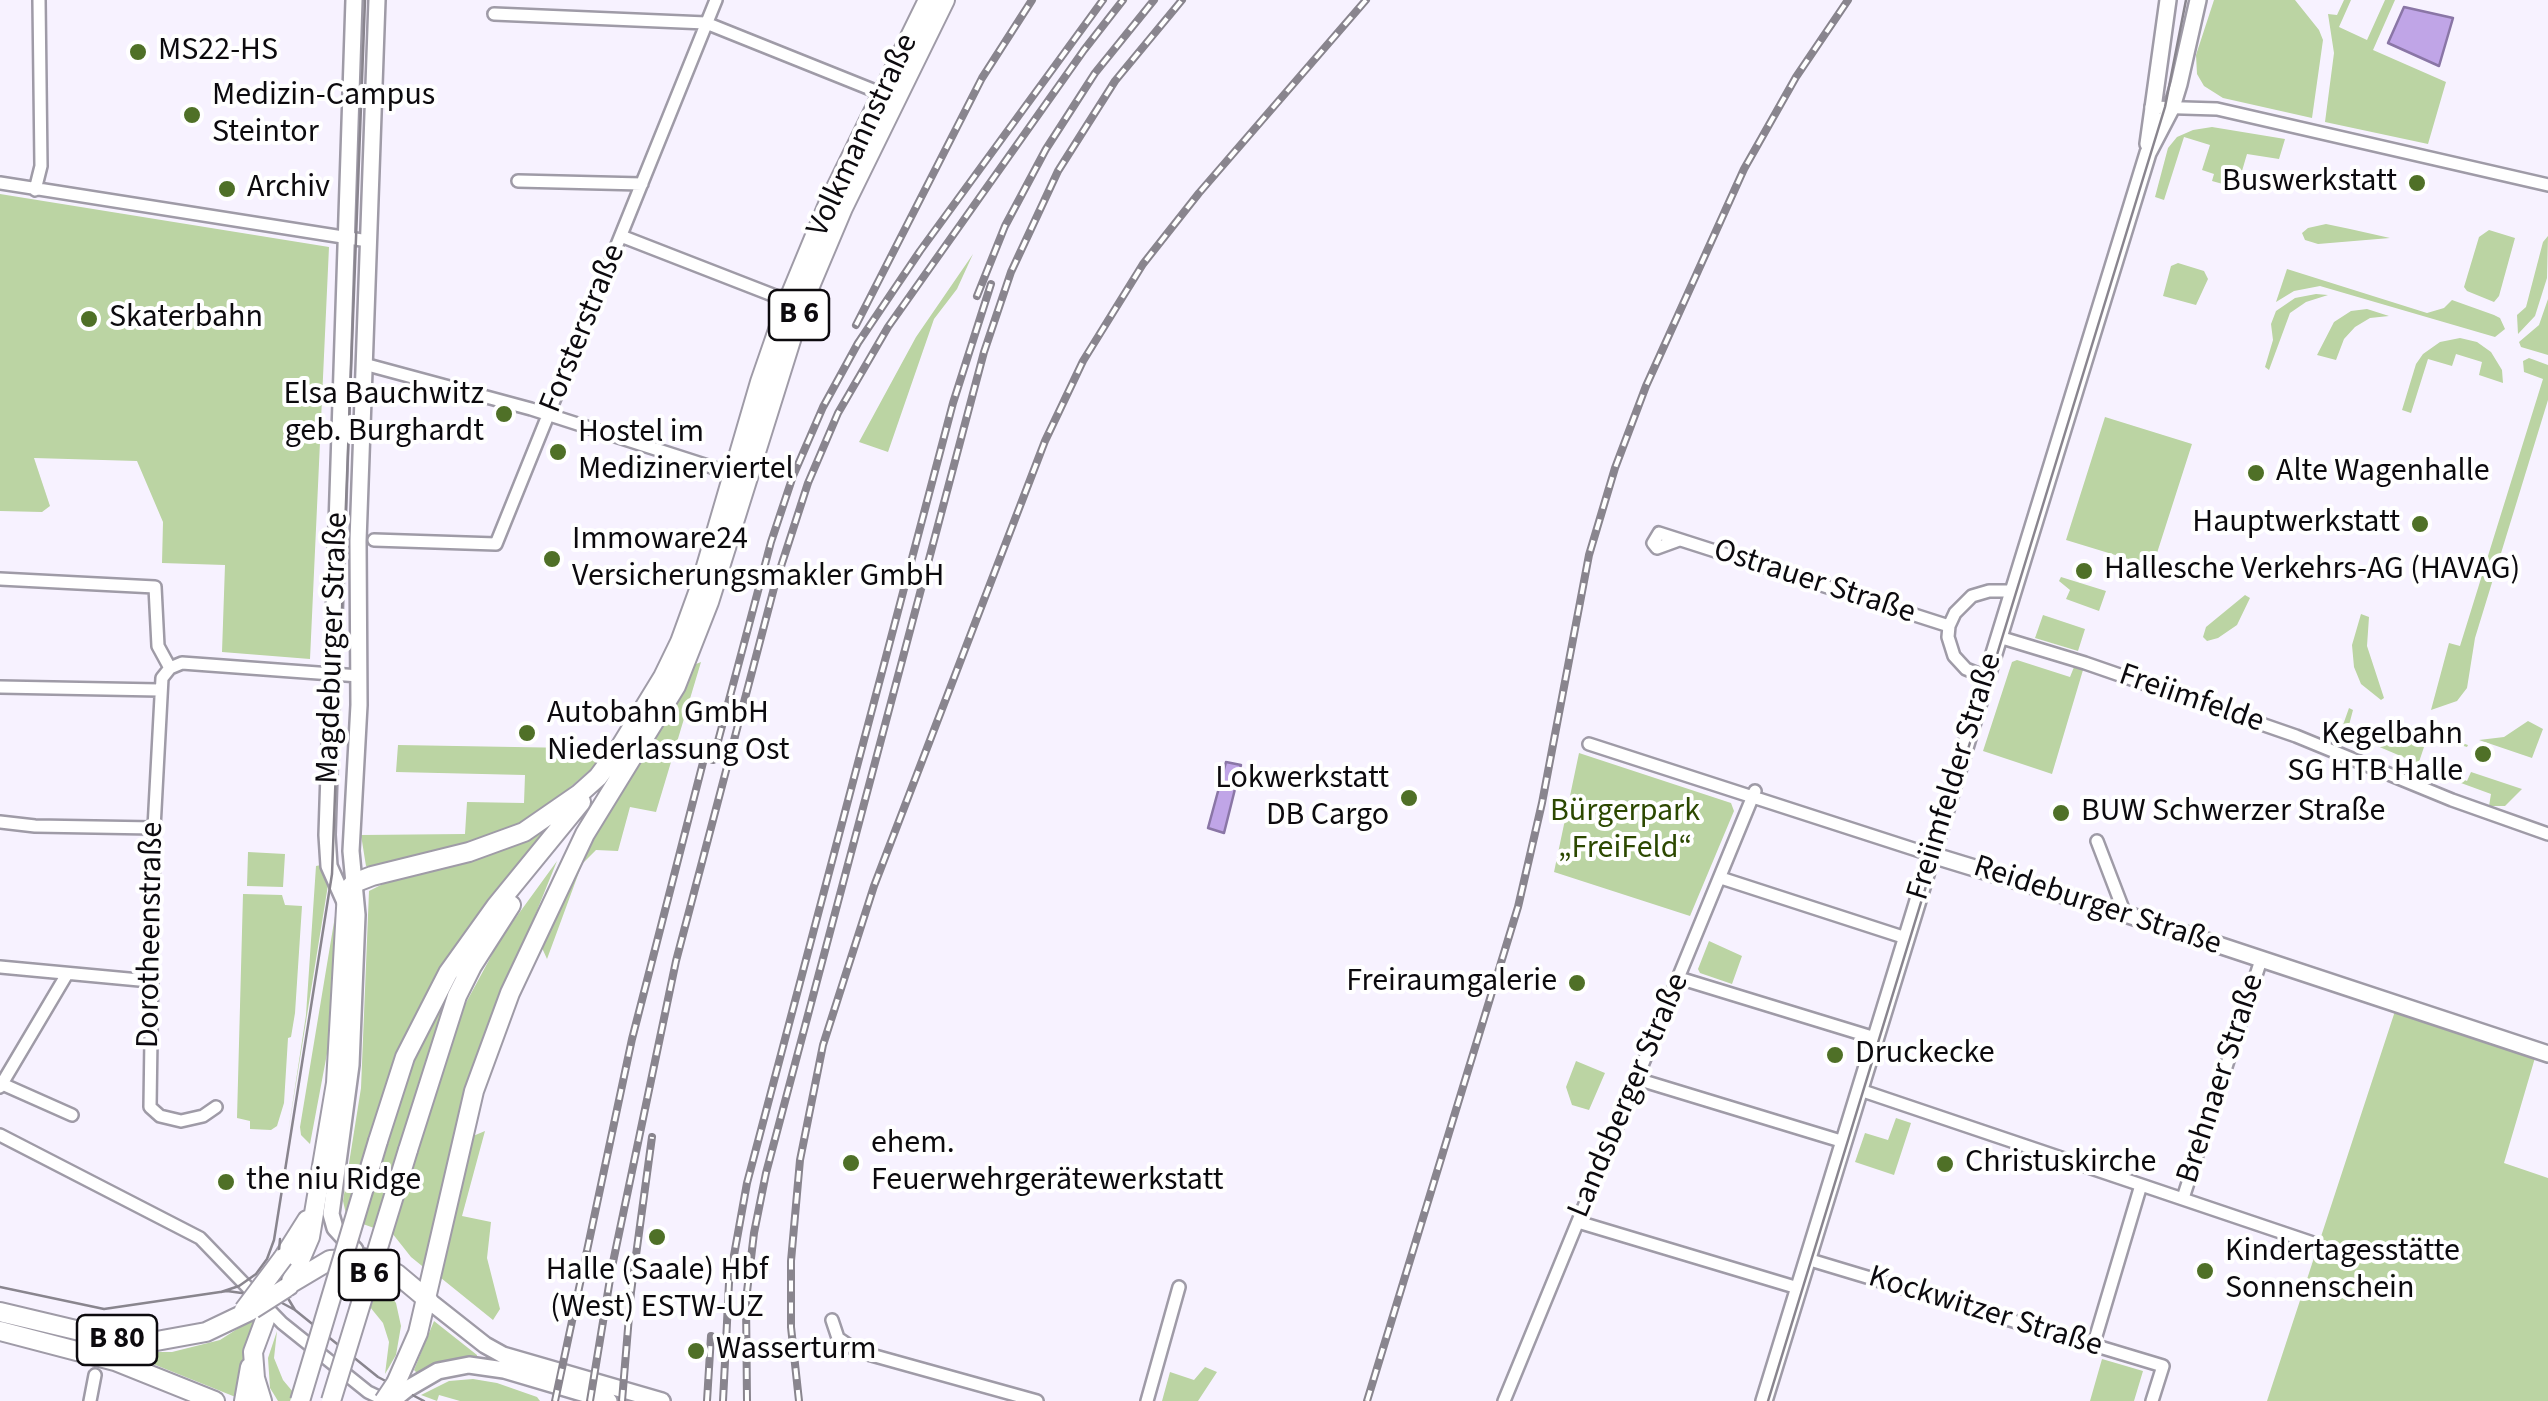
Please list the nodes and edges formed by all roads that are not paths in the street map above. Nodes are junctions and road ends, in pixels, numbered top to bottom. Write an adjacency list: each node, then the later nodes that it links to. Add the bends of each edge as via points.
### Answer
1 (39, 0): 19 (street)
2 (354, 0): 21 (street, Magdeburger Straße)
3 (378, 0): 22 (street, Magdeburger Straße)
4 (716, 0): 10 (street, Forsterstraße)
5 (928, 0): 11 (main road, Volkmannstraße / B 6)
6 (945, 0): 40 (main road, Volkmannstraße / B 6, via 802,305 676,686)
7 (2168, 0): 12 (street, Freiimfelder Straße)
8 (2198, 0): 13 (street, Freiimfelder Straße)
9 (494, 14): 10 (street)
10 (706, 23): 11 (street); 17 (street, Forsterstraße)
11 (882, 94): 23 (main road, Volkmannstraße / B 6)
12 (2151, 107): 13 (street); 14 (street, Freiimfelder Straße)
13 (2172, 107): 14 (street, Freiimfelder Straße); 18 (street, via 2217,109)
14 (2148, 153): 30 (street, Freiimfelder Straße)
15 (518, 181): 17 (street)
16 (0, 183): 19 (street)
17 (642, 184): 20 (street, Forsterstraße)
18 (2548, 185)
19 (35, 190): 21 (street)
20 (620, 236): 23 (street); 25 (street, Forsterstraße)
21 (347, 238): 22 (street); 34 (street, Magdeburger Straße)
22 (368, 241): 24 (street, Magdeburger Straße)
23 (788, 301): 26 (main road, Volkmannstraße / B 6)
24 (364, 364): 25 (street); 35 (street, Magdeburger Straße)
25 (549, 414): 26 (street); 27 (street, Forsterstraße, via 496,544)
26 (733, 474): 40 (main road, Volkmannstraße / B 6, via 680,642)
27 (374, 540)
28 (1679, 540): 31 (street, Ostrauer Straße)
29 (0, 579): 33 (street, via 155,587 158,646)
30 (2014, 591): 31 (street, Ostrauer Straße, via 1972,596); 32 (street, Freiimfelder Straße)
31 (1949, 626): 36 (street, Ostrauer Straße, via 1954,656)
32 (1999, 637): 36 (street, Freiimfelder Straße); 44 (street, Freiimfelde, via 2296,736)
33 (170, 668): 34 (street); 38 (street)
34 (334, 674): 35 (street); 49 (street, Magdeburger Straße, via 328,856)
35 (360, 676): 48 (street, Magdeburger Straße)
36 (1986, 678): 46 (street, Freiimfelder Straße)
37 (0, 686): 38 (street)
38 (159, 690): 43 (street, Dorotheenstraße)
39 (1589, 744): 41 (street, Reideburger Straße)
40 (606, 779): 48 (main road, Volkmannstraße / B 6, via 497,844); 76 (main road, via 510,992 474,1091); 89 (main road, bridge, via 496,906 448,973 406,1057); 90 (main road, B 6, bridge, via 472,966 442,1038)
41 (1754, 794): 46 (street, Reideburger Straße); 47 (street, Landsberger Straße)
42 (0, 822): 43 (street)
43 (154, 828): 56 (street, Dorotheenstraße)
44 (2548, 834)
45 (2096, 841): 50 (street)
46 (1932, 854): 50 (street, Reideburger Straße); 51 (street, Freiimfelder Straße)
47 (1721, 878): 51 (street); 55 (street, Landsberger Straße)
48 (354, 883): 49 (main road, B 6); 71 (street, Magdeburger Straße, via 351,1065 331,1214 339,1234)
49 (345, 902): 68 (main road, Magdeburger Straße / B 6, via 336,1083)
50 (2125, 914): 52 (street, Reideburger Straße)
51 (1906, 938): 57 (street, Freiimfelder Straße)
52 (2261, 960): 58 (street, Reideburger Straße); 67 (street, Brehnaer Straße)
53 (0, 967): 54 (street)
54 (67, 974): 56 (street); 60 (street)
55 (1680, 978): 57 (street); 59 (street, Landsberger Straße)
56 (150, 981): 62 (street, Dorotheenstraße, via 150,1107 181,1121)
57 (1875, 1038): 61 (street, Freiimfelder Straße)
58 (2548, 1054)
59 (1637, 1079): 65 (street); 69 (street, Landsberger Straße)
60 (1, 1084): 63 (street)
61 (1860, 1090): 65 (street, Freiimfelder Straße); 66 (street)
62 (216, 1107)
63 (72, 1114)
64 (0, 1135): 84 (street, via 200,1238 282,1323 368,1392)
65 (1844, 1142): 72 (street, Freiimfelder Straße)
66 (2141, 1185): 67 (street); 81 (street)
67 (2183, 1198): 70 (street)
68 (317, 1202): 73 (main road, Magdeburger Straße / B 6, via 306,1250); 78 (main road, bridge)
69 (1578, 1222): 75 (street); 95 (street, Landsberger Straße)
70 (2316, 1244)
71 (363, 1258): 73 (main road, B 80, via 330,1260); 76 (main road, via 397,1274)
72 (1808, 1259): 75 (street, Freiimfelder Straße); 81 (street, Kockwitzer Straße)
73 (287, 1287): 78 (main road, B 80, bridge)
74 (1179, 1287): 94 (street)
75 (1798, 1288): 96 (street, Freiimfelder Straße)
76 (428, 1300): 84 (main road); 92 (street, via 502,1354)
77 (0, 1312): 78 (main road, B 80, via 134,1342 191,1336)
78 (249, 1314): 82 (main road)
79 (832, 1320): 93 (street, via 838,1338 857,1351)
80 (0, 1331): 86 (main road, B 80, via 98,1355)
81 (2093, 1346): 97 (street, Kockwitzer Straße, via 2164,1366)
82 (254, 1352): 87 (main road); 88 (main road)
83 (95, 1375): 85 (street)
84 (393, 1395): 91 (street, via 438,1371 469,1365)
85 (90, 1401)
86 (215, 1401)
87 (244, 1401)
88 (262, 1401)
89 (300, 1401)
90 (331, 1401)
91 (609, 1401)
92 (662, 1401)
93 (1036, 1401)
94 (1148, 1401)
95 (1504, 1401)
96 (1764, 1401)
97 (2152, 1401)

